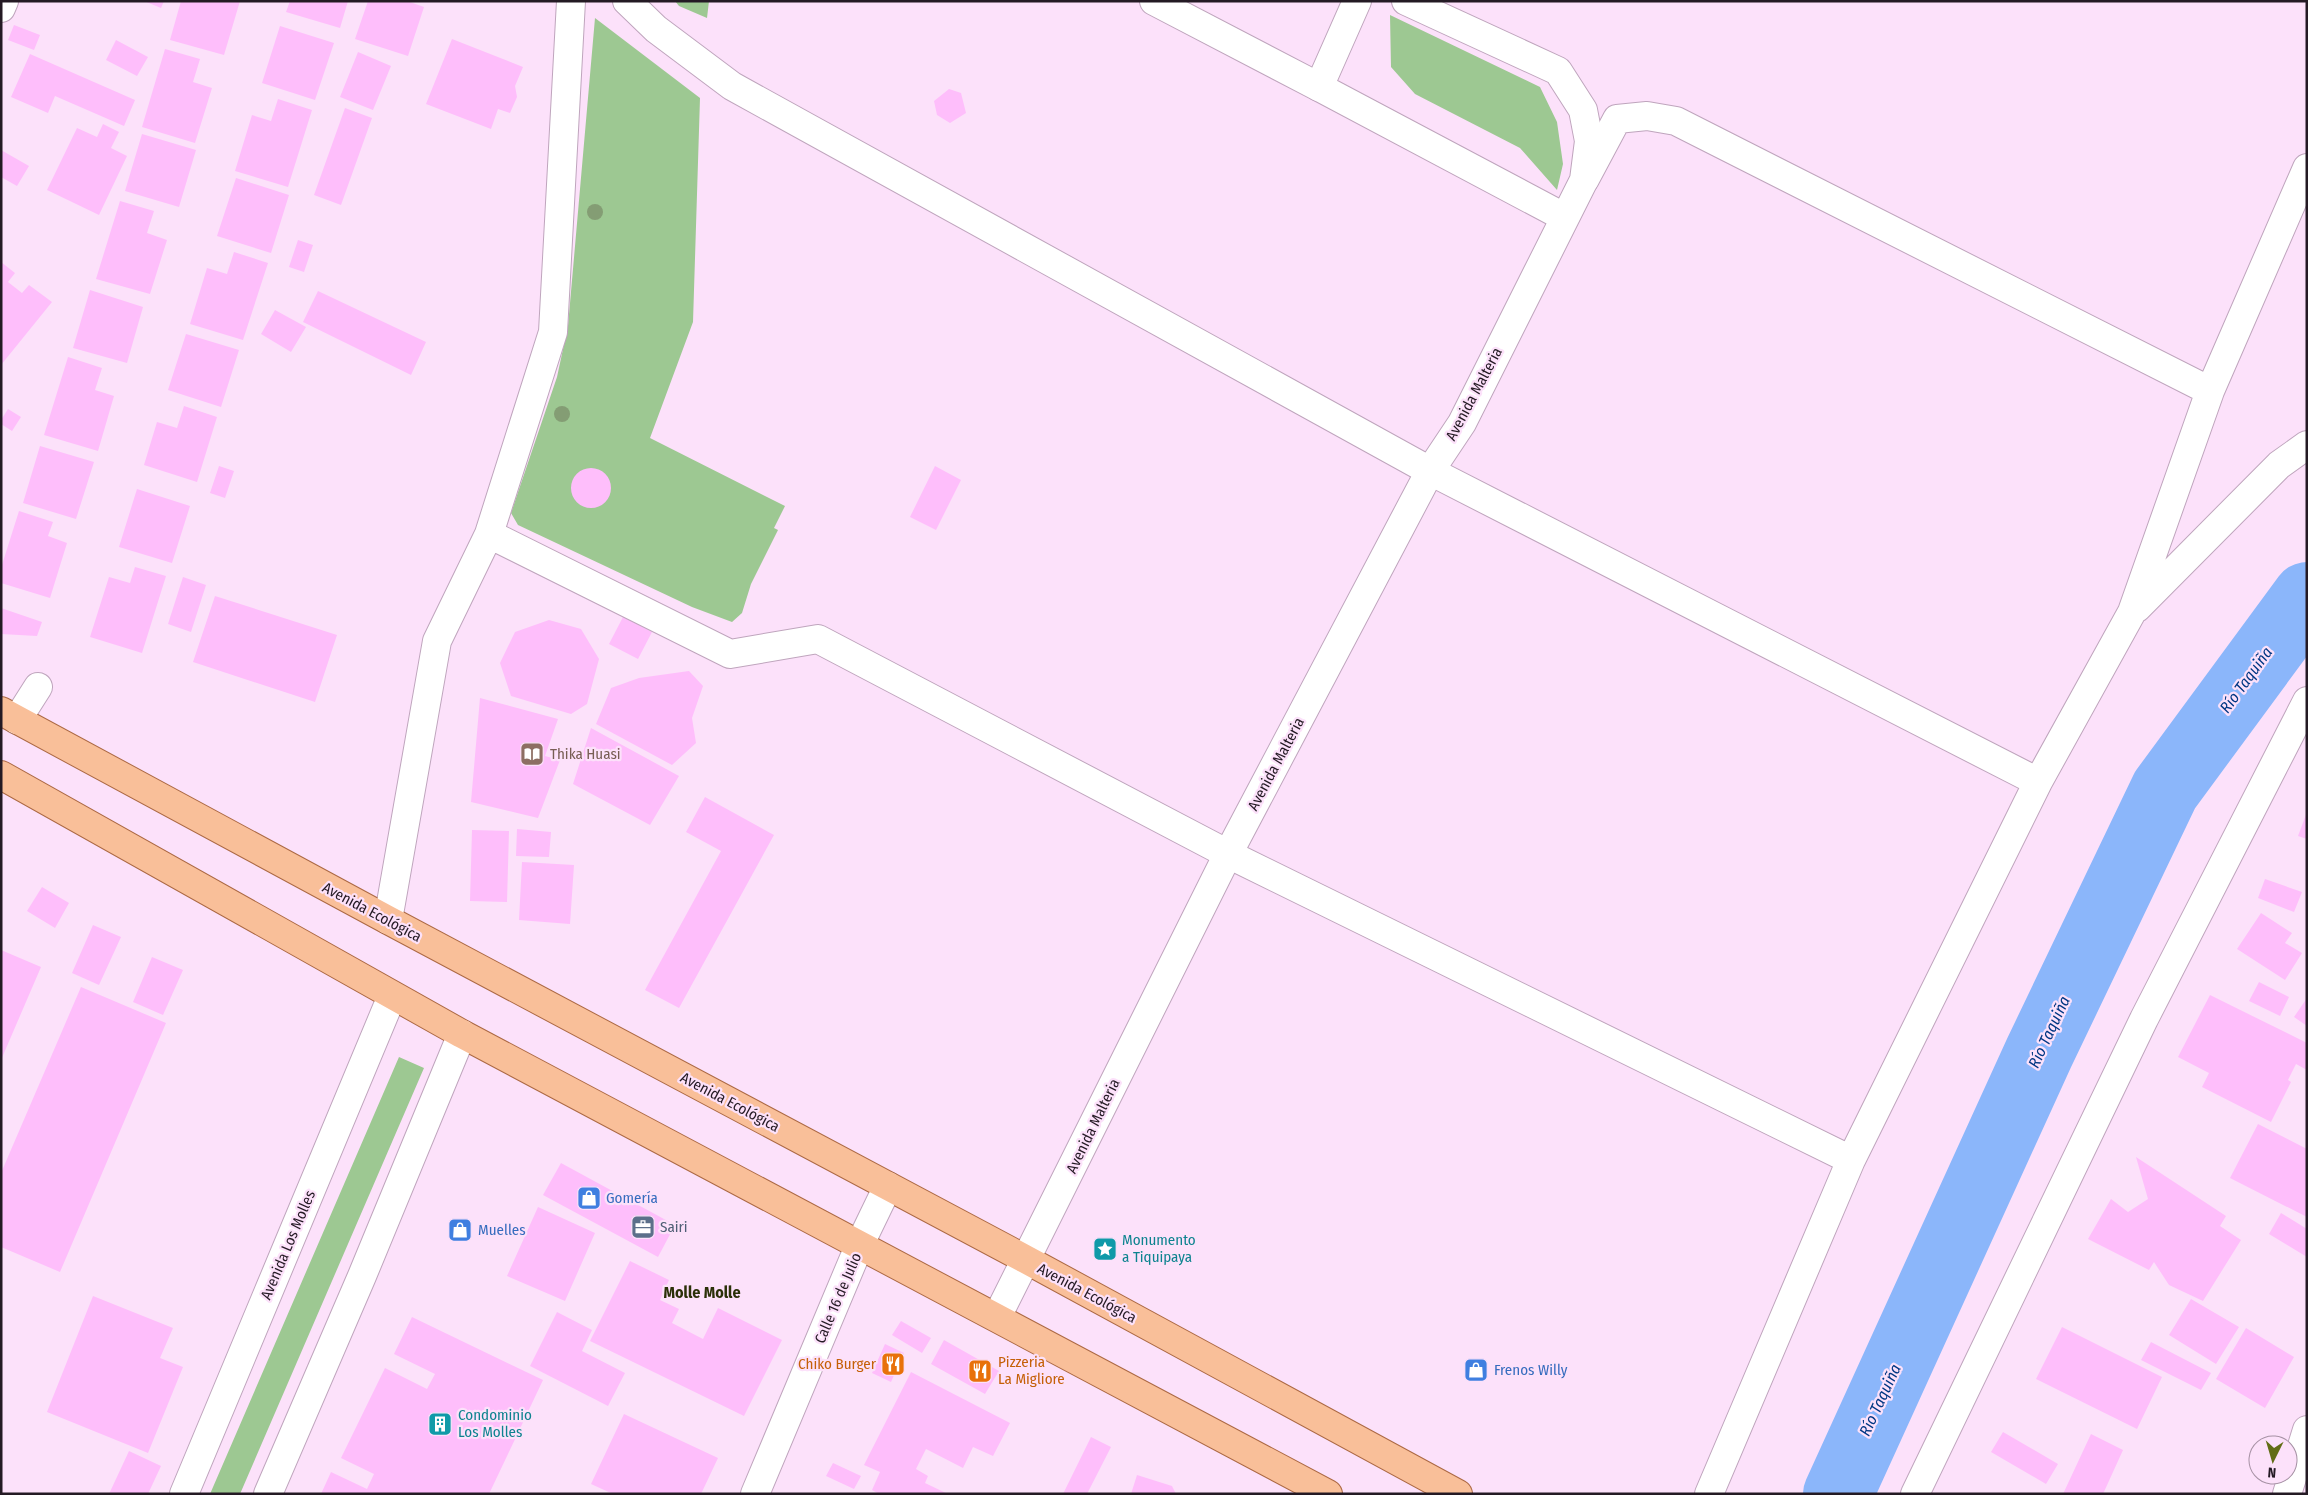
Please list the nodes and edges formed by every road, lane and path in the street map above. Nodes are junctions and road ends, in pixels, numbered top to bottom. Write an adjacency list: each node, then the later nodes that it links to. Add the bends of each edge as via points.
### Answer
1 (4, 1): 7 (street)
2 (571, 1): 15 (street, via 553,332)
3 (627, 1): 14 (street, via 656,29 732,86)
4 (1154, 1): 8 (street)
5 (1357, 1): 8 (street)
6 (1406, 1): 10 (street, Avenida Malteria, via 1558,71 1583,110 1589,141)
7 (1, 8)
8 (1319, 87): 11 (street)
9 (2307, 168): 12 (street)
10 (1584, 180): 11 (street, Avenida Malteria); 12 (street, Avenida Malteria, via 1617,119 1647,116 1676,121)
11 (1564, 217): 14 (street, Avenida Malteria, via 1462,423)
12 (2210, 391): 16 (street)
13 (2307, 445): 16 (street, via 2280,465)
14 (1430, 472): 21 (street); 22 (street, Avenida Malteria)
15 (488, 534): 22 (street, via 730,654 818,639); 23 (street, via 437,641)
16 (2132, 612): 21 (street)
17 (38, 687): 19 (street)
18 (2307, 701): 38 (street, via 2144,1019)
19 (9, 716): 23 (main road, Avenida Ecológica)
20 (1, 774): 24 (main road)
21 (2038, 782): 26 (street)
22 (1228, 854): 26 (street); 29 (street, Avenida Malteria)
23 (388, 920): 27 (main road, Avenida Ecológica)
24 (392, 996): 25 (main road); 32 (street, Avenida Los Molles)
25 (462, 1034): 28 (main road); 33 (street)
26 (1851, 1160): 37 (street)
27 (888, 1186): 28 (street, Calle 16 de Julio); 29 (main road, Avenida Ecológica)
28 (860, 1244): 30 (main road); 34 (street, Calle 16 de Julio)
29 (1027, 1260): 30 (street, Avenida Malteria); 36 (main road, Avenida Ecológica)
30 (997, 1317): 35 (main road)
31 (2307, 1430): 39 (street)
32 (184, 1494)
33 (268, 1494)
34 (755, 1494)
35 (1328, 1494)
36 (1458, 1494)
37 (1709, 1494)
38 (1915, 1494)
39 (2286, 1494)

